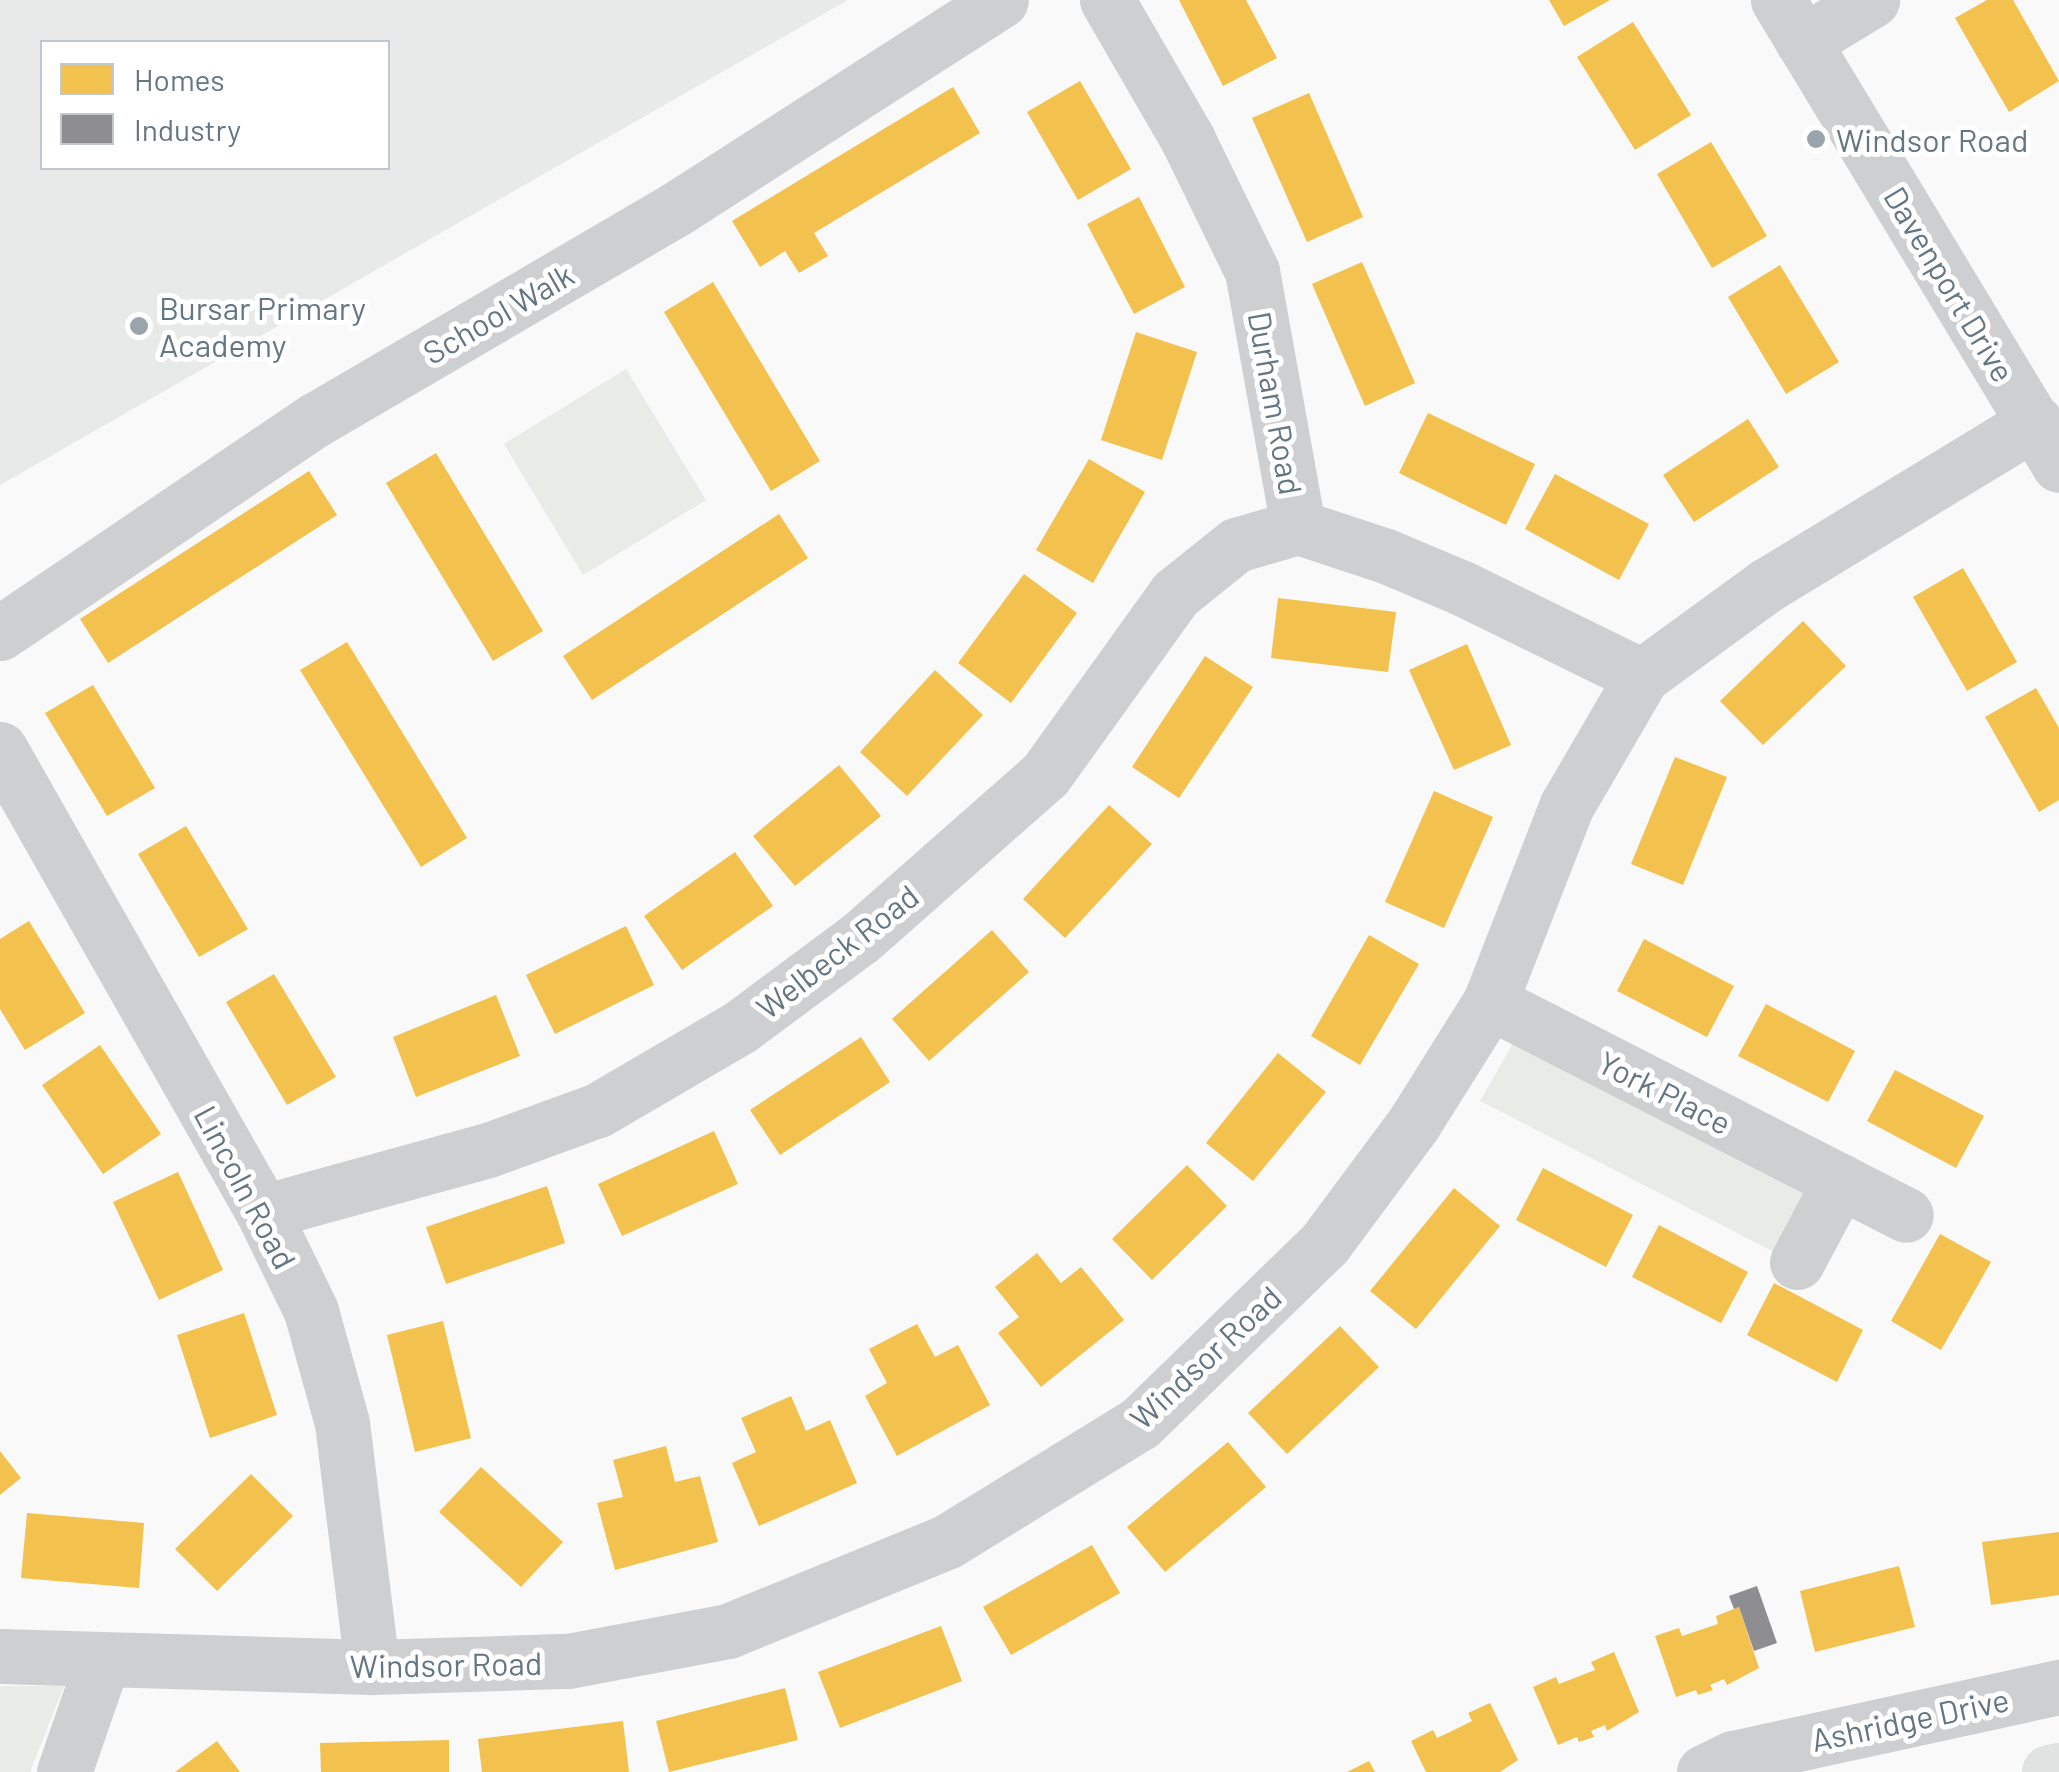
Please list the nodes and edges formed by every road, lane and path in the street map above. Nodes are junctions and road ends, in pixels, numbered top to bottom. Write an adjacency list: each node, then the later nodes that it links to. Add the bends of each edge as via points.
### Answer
1 (1001, 0): 7 (street, School Walk, via 676,210 315,420)
2 (1108, 0): 6 (street, Durham Road, via 1252,271)
3 (1872, 0): 4 (street)
4 (1790, 21): 5 (street, Davenport Drive)
5 (2047, 444): 8 (street, Windsor Road, via 1767,586)
6 (1298, 527): 8 (street, Durham Road, via 1447,582); 12 (street, Welbeck Road, via 1236,544 1175,594 1045,775 860,938 740,1028 598,1110 488,1150)
7 (0, 633)
8 (1642, 676): 10 (street, Windsor Road, via 1568,805)
9 (0, 749): 12 (street, Lincoln Road)
10 (1490, 1002): 11 (street, York Place); 17 (street, Windsor Road, via 1414,1124 1325,1243 1140,1423 948,1540 728,1631 568,1661)
11 (1840, 1181): 13 (street, York Place); 14 (street)
12 (263, 1212): 17 (street, Lincoln Road, via 312,1311 342,1423)
13 (1906, 1215)
14 (1798, 1262)
15 (0, 1656): 16 (street, Windsor Road)
16 (102, 1662): 17 (street, Windsor Road); 20 (street)
17 (372, 1667)
18 (2059, 1687): 21 (street, Ashridge Drive, via 1733,1758)
19 (2059, 1770): 22 (main road)
20 (64, 1772)
21 (1704, 1772)
22 (2049, 1772)

